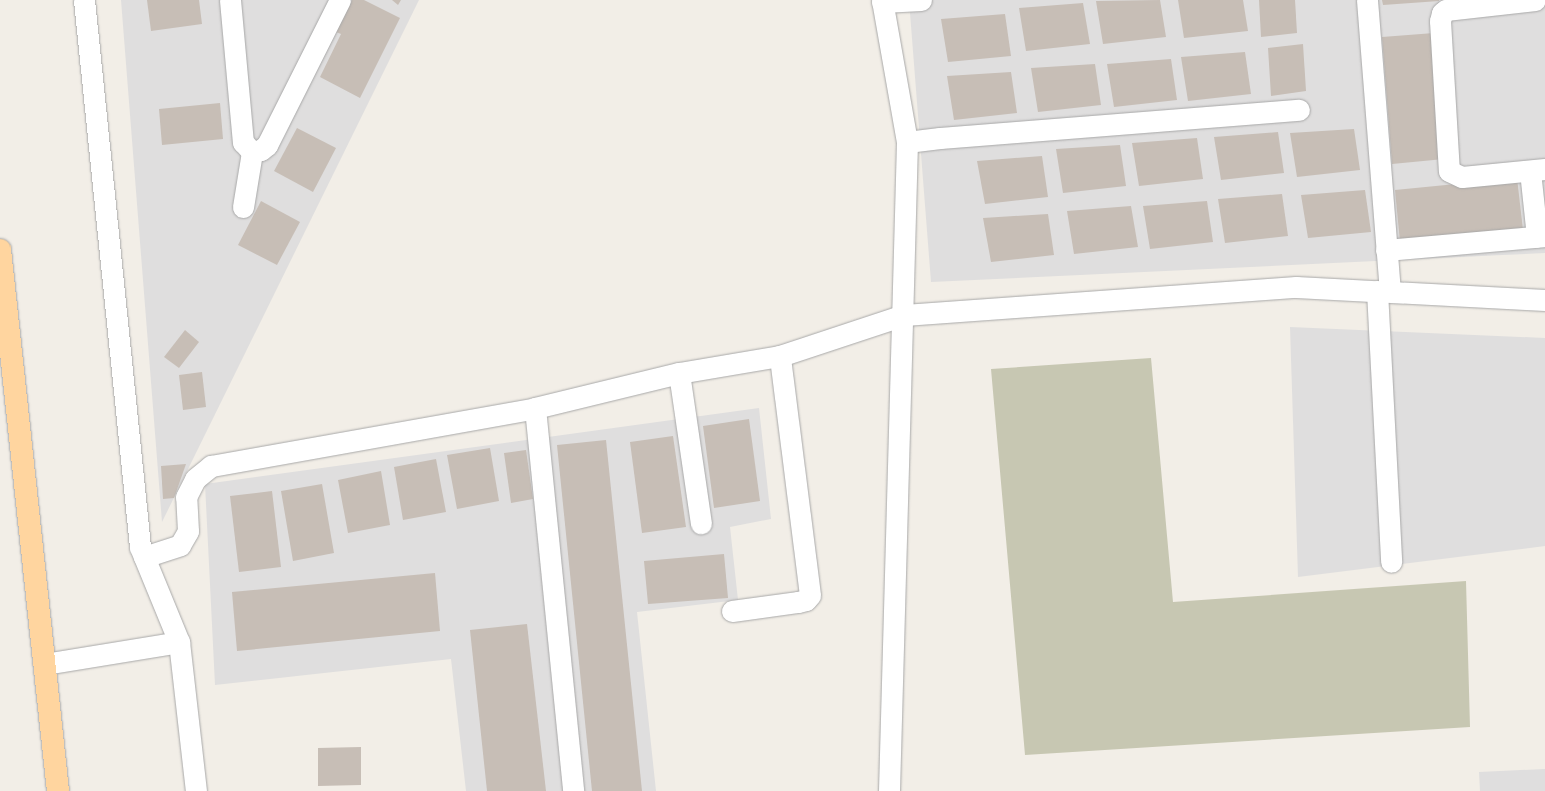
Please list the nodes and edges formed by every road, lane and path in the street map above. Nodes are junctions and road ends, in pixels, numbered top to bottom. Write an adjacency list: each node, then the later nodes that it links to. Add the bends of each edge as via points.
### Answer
1 (84, 0): 23 (street, via 140,547)
2 (230, 0): 10 (street, via 243,142)
3 (340, 0): 10 (street, via 267,145)
4 (921, 0): 7 (street)
5 (1368, 0): 15 (street)
6 (1536, 0): 11 (street, via 1446,10 1442,13 1440,21 1449,170 1462,177)
7 (882, 1): 9 (street)
8 (1298, 110): 9 (street)
9 (908, 142): 18 (street)
10 (252, 152): 12 (street)
11 (1537, 170): 13 (street)
12 (243, 207)
13 (1541, 237): 15 (street)
14 (0, 250): 27 (main road)
15 (1386, 250): 16 (street)
16 (1383, 291): 17 (street); 18 (street, via 1296,287); 24 (street)
17 (1545, 300)
18 (904, 315): 19 (street); 31 (street)
19 (780, 356): 20 (street); 25 (street, via 810,595 806,600 798,602)
20 (679, 373): 21 (street); 22 (street)
21 (535, 408): 23 (street, via 211,466 195,479 186,496 188,531 180,545); 30 (street)
22 (701, 523)
23 (144, 557): 26 (street)
24 (1391, 562)
25 (732, 611)
26 (179, 642): 27 (street); 29 (street)
27 (45, 664): 28 (main road)
28 (58, 791)
29 (196, 791)
30 (573, 791)
31 (889, 791)

